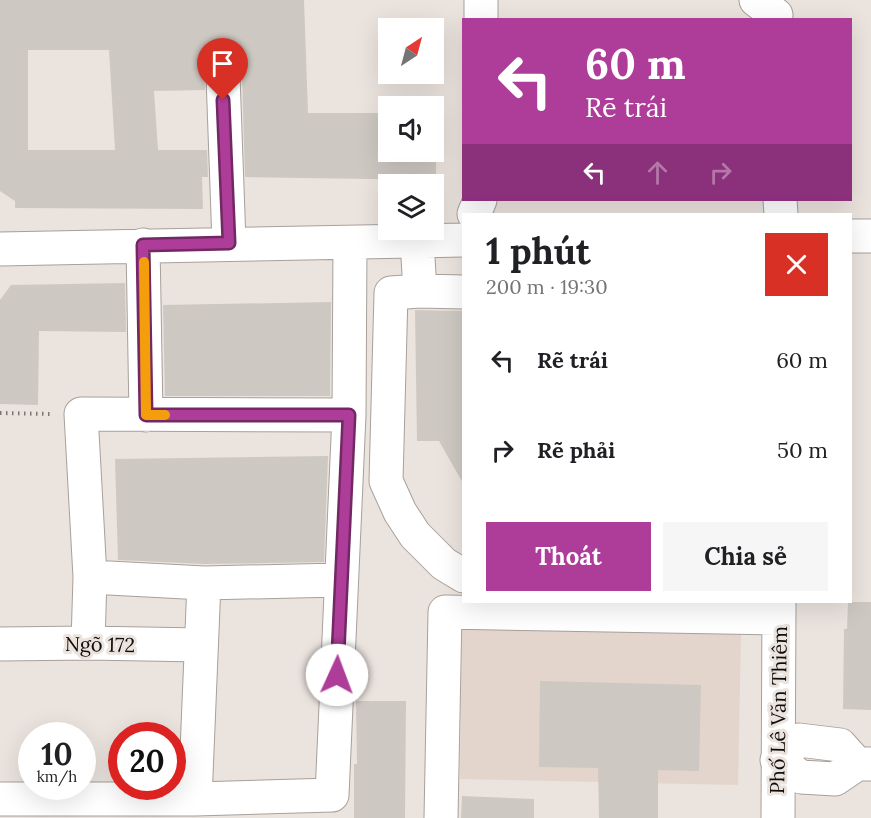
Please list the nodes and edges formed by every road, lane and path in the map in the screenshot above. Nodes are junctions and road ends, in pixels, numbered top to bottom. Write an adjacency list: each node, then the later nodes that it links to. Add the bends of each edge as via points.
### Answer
1 (481, 0): 2 (street)
2 (481, 18)
3 (223, 76): 8 (street)
4 (852, 236): 5 (street)
5 (871, 236)
6 (462, 240): 7 (street)
7 (417, 241): 9 (street); 12 (street)
8 (229, 243): 9 (street); 10 (street)
9 (350, 243): 17 (street)
10 (143, 245): 11 (street); 16 (street)
11 (0, 249)
12 (420, 291): 13 (street); 18 (street, via 391,293 386,481 414,535 444,564)
13 (462, 292)
14 (0, 413): 15 (path)
15 (81, 414): 16 (street); 19 (street)
16 (146, 415): 17 (street)
17 (349, 415): 20 (street)
18 (462, 575)
19 (90, 578): 21 (street); 23 (street)
20 (340, 580): 21 (street); 29 (street, via 332,795)
21 (204, 583): 25 (street)
22 (779, 610): 26 (street, Phố Lê Văn Thiêm); 30 (street, via 445,612)
23 (88, 643): 24 (street, Ngõ 172); 25 (street, Ngõ 172)
24 (0, 644)
25 (201, 645): 29 (street)
26 (777, 759): 27 (street, via 799,740 840,745); 31 (street, Phố Lê Văn Thiêm)
27 (864, 764)
28 (0, 799): 29 (street)
29 (195, 799)
30 (441, 818)
31 (778, 818)

